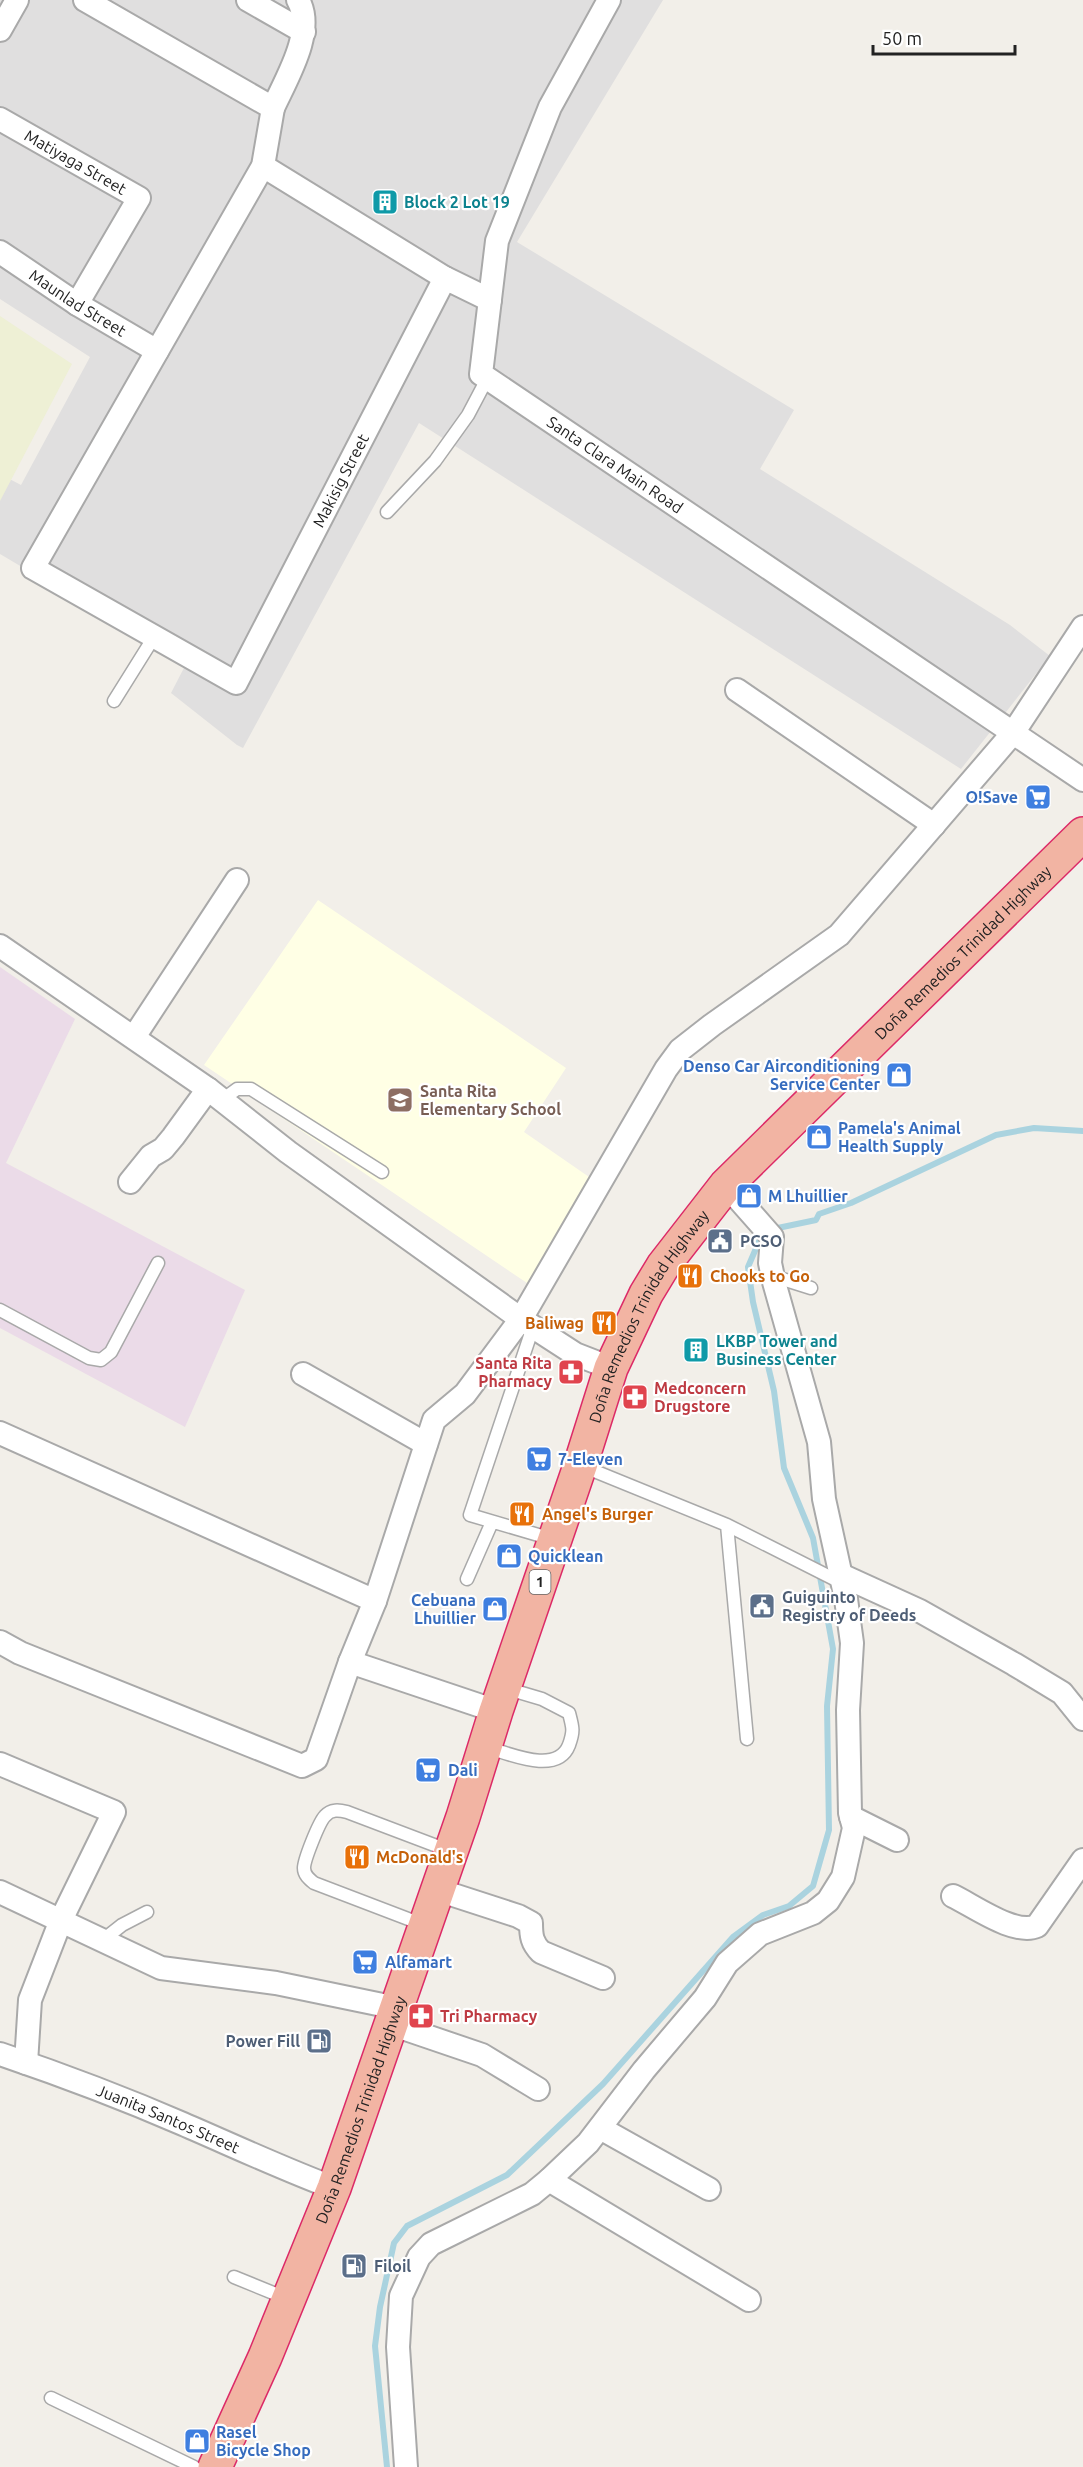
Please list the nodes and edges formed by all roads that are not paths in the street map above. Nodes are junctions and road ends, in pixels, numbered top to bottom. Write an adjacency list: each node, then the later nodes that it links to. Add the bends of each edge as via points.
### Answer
1 (17, 0): 6 (street)
2 (85, 0): 8 (street)
3 (248, 0): 7 (street)
4 (298, 0): 7 (street, via 303,8)
5 (609, 0): 13 (street, via 550,107 497,241)
6 (0, 30)
7 (304, 32): 8 (street)
8 (273, 108): 10 (street)
9 (0, 119): 14 (street, Matiyaga Street, via 139,198)
10 (263, 166): 12 (street); 15 (street)
11 (0, 252): 14 (street, Maunlad Street)
12 (445, 278): 13 (street); 19 (street, Makisig Street, via 236,683)
13 (490, 300): 16 (street, via 481,374)
14 (77, 304): 15 (street, Maunlad Street)
15 (157, 351): 19 (street, via 33,568)
16 (487, 379): 17 (lane, via 468,415 435,461); 22 (street, Santa Clara Main Road)
17 (387, 512)
18 (1083, 627): 22 (street)
19 (154, 637): 21 (lane)
20 (737, 690): 24 (street)
21 (114, 701)
22 (1013, 733): 23 (street, Santa Clara Main Road); 24 (street)
23 (1083, 780)
24 (934, 825): 37 (street, via 839,935 680,1050)
25 (1083, 834): 32 (highway, Doña Remedios Trinidad Highway / 1)
26 (237, 880): 28 (street)
27 (1, 949): 28 (street)
28 (134, 1038): 29 (street)
29 (215, 1094): 30 (lane, via 251,1089); 31 (street); 37 (street, via 288,1152)
30 (382, 1172)
31 (130, 1182)
32 (726, 1185): 34 (street, via 772,1237); 38 (highway, Doña Remedios Trinidad Highway / 1, via 663,1266)
33 (158, 1263): 36 (lane, via 111,1352 101,1360 89,1358)
34 (773, 1276): 35 (lane); 46 (street, via 819,1442)
35 (811, 1288)
36 (0, 1310)
37 (527, 1323): 38 (street, via 575,1354); 41 (street, via 465,1394 434,1420); 43 (lane, via 470,1515)
38 (611, 1368): 42 (highway, Doña Remedios Trinidad Highway / 1)
39 (303, 1374): 41 (street)
40 (0, 1433): 48 (street)
41 (426, 1444): 48 (street)
42 (580, 1466): 44 (lane); 45 (highway, Doña Remedios Trinidad Highway / 1)
43 (492, 1522): 45 (lane); 47 (lane)
44 (727, 1525): 46 (lane); 53 (lane)
45 (555, 1540): 51 (highway, Doña Remedios Trinidad Highway / 1)
46 (836, 1578): 52 (street, via 920,1611 1014,1664 1062,1693); 56 (street, via 852,1643 848,1710)
47 (467, 1579)
48 (375, 1602): 50 (street)
49 (0, 1642): 50 (street, via 302,1766 316,1759)
50 (350, 1662): 51 (street)
51 (500, 1699): 54 (highway, Doña Remedios Trinidad Highway / 1); 54 (lane, via 542,1699 569,1713 574,1731 567,1751 556,1760 539,1761)
52 (1083, 1719)
53 (747, 1739)
54 (485, 1747): 58 (highway, Doña Remedios Trinidad Highway / 1)
55 (0, 1764): 64 (street, via 114,1812)
56 (851, 1817): 57 (street); 72 (street, via 854,1828 843,1876 828,1901 813,1913 760,1934 727,1963 705,1998)
57 (897, 1840)
58 (451, 1851): 60 (highway, Doña Remedios Trinidad Highway / 1); 65 (lane, via 336,1810 325,1815 303,1868 314,1883)
59 (1083, 1860): 62 (street, via 1037,1926 1030,1929 1000,1920)
60 (438, 1890): 65 (highway, Doña Remedios Trinidad Highway / 1); 67 (street, via 518,1916 531,1923 534,1946 541,1952)
61 (0, 1892): 64 (street)
62 (953, 1896)
63 (147, 1912): 66 (lane)
64 (61, 1920): 66 (street); 70 (street, via 30,2000)
65 (426, 1925): 68 (highway, Doña Remedios Trinidad Highway / 1)
66 (103, 1940): 68 (street, via 161,1968 276,1983)
67 (603, 1978)
68 (394, 2016): 71 (street, via 482,2055); 74 (highway, Doña Remedios Trinidad Highway / 1)
69 (0, 2055): 70 (street, Juanita Santos Street)
70 (26, 2063): 74 (street, Juanita Santos Street, via 64,2075)
71 (538, 2089)
72 (600, 2128): 73 (street); 75 (street)
73 (549, 2180): 78 (street); 82 (street, via 532,2194 431,2244 419,2257 401,2296 398,2337)
74 (334, 2188): 77 (highway, Doña Remedios Trinidad Highway / 1)
75 (709, 2189)
76 (234, 2277): 77 (lane)
77 (289, 2299): 81 (highway, Doña Remedios Trinidad Highway / 1)
78 (749, 2300)
79 (51, 2398): 80 (lane)
80 (194, 2467)
81 (216, 2467)
82 (406, 2467)

